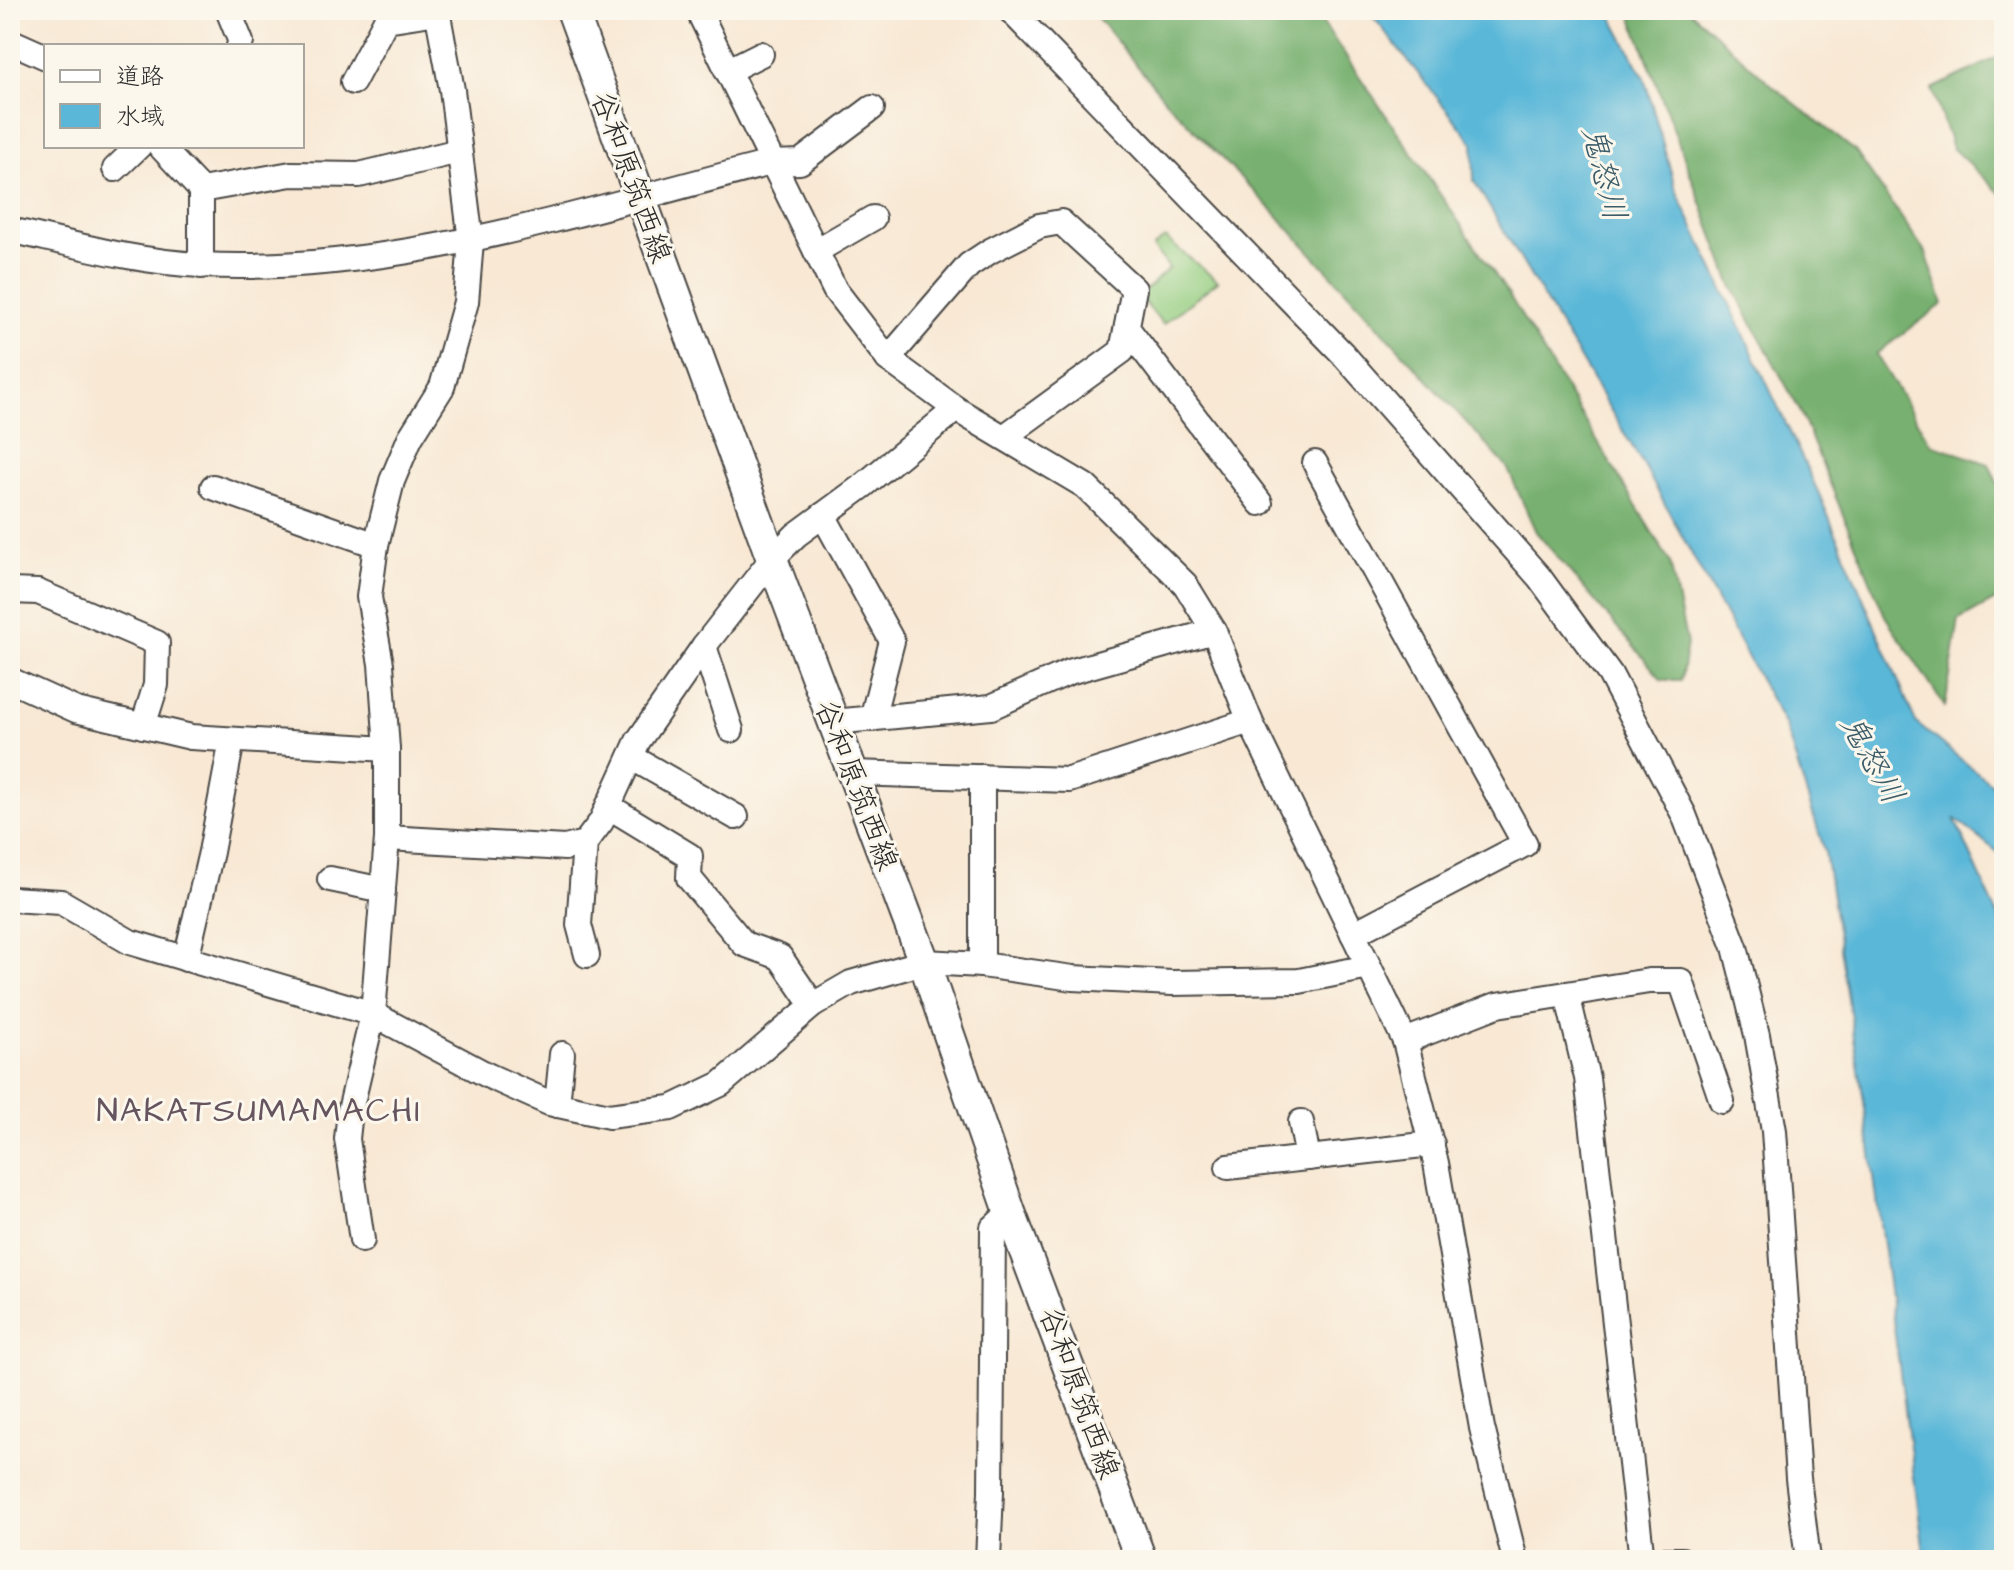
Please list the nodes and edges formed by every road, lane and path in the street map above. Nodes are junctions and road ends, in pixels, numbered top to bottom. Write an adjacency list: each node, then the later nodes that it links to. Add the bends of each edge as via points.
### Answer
1 (228, 10): 7 (street)
2 (572, 10): 19 (main road, 谷和原筑西線)
3 (698, 10): 10 (street)
4 (1010, 10): 81 (street, via 1342,353 1539,577 1610,674 1684,815 1735,947 1774,1131)
5 (438, 11): 11 (street, via 386,20); 15 (street)
6 (10, 41): 9 (street)
7 (240, 44)
8 (761, 54): 10 (street)
9 (44, 56)
10 (727, 71): 16 (street)
11 (353, 82)
12 (872, 108): 16 (street, via 800,162)
13 (137, 148): 17 (street)
14 (162, 148): 18 (street)
15 (459, 151): 18 (street, via 359,175 291,174); 22 (street)
16 (771, 163): 19 (street); 23 (street)
17 (115, 169)
18 (201, 190): 24 (street)
19 (639, 196): 22 (street); 34 (main road, 谷和原筑西線)
20 (873, 218): 23 (street)
21 (10, 230): 24 (street, via 149,261)
22 (471, 241): 24 (street, via 287,265); 33 (street, via 466,302 442,387 410,438 392,481)
23 (816, 251): 26 (street, via 835,290)
24 (201, 266)
25 (1127, 328): 26 (street, via 1134,289 1061,222 1053,222 969,265); 28 (street, via 1122,351); 31 (street)
26 (888, 359): 27 (street)
27 (956, 409): 28 (street); 32 (street)
28 (1004, 437): 36 (street, via 1085,486 1185,584)
29 (1315, 463): 56 (street, via 1525,844)
30 (213, 487): 33 (street)
31 (1260, 503)
32 (823, 515): 34 (street); 39 (street, via 892,641)
33 (376, 545): 45 (street, via 369,597 381,664)
34 (772, 559): 37 (street); 41 (main road, 谷和原筑西線)
35 (10, 591): 42 (street, via 38,592 157,643 156,685)
36 (1214, 631): 39 (street, via 1069,672 991,707); 40 (street)
37 (704, 646): 43 (street); 46 (street)
38 (10, 680): 42 (street, via 76,710)
39 (872, 719): 41 (street)
40 (1250, 721): 48 (street, via 1069,780); 56 (street)
41 (833, 722): 47 (main road, 谷和原筑西線)
42 (143, 726): 44 (street)
43 (731, 730)
44 (232, 740): 45 (street); 58 (street)
45 (387, 749): 51 (street)
46 (631, 757): 49 (street); 50 (street)
47 (853, 773): 48 (street); 59 (main road, 谷和原筑西線)
48 (982, 777): 60 (street)
49 (608, 806): 52 (street); 63 (street, via 690,856 689,878 744,944 780,957)
50 (736, 817)
51 (387, 838): 52 (street, via 565,848); 54 (street)
52 (585, 843): 57 (street, via 579,925)
53 (330, 879): 54 (street)
54 (383, 890): 64 (street)
55 (10, 899): 58 (street, via 61,902 130,942)
56 (1353, 934): 61 (street)
57 (587, 955)
58 (186, 959): 64 (street)
59 (924, 962): 60 (street); 63 (street, via 851,983); 73 (main road, 谷和原筑西線)
60 (982, 965): 61 (street, via 1073,978 1172,983 1299,981)
61 (1369, 967): 65 (street)
62 (1567, 994): 65 (street, via 1497,1005); 67 (street, via 1681,981); 78 (street, via 1587,1078)
63 (813, 1005): 68 (street, via 721,1084 671,1108 609,1116)
64 (373, 1014): 68 (street, via 489,1076); 74 (street, via 347,1139)
65 (1405, 1041): 70 (street)
66 (562, 1054): 68 (street)
67 (1722, 1101)
68 (557, 1105)
69 (1301, 1122): 71 (street)
70 (1432, 1144): 71 (street); 77 (street, via 1482,1428)
71 (1308, 1158): 72 (street)
72 (1228, 1167)
73 (1010, 1212): 75 (street, via 993,1228); 76 (main road, 谷和原筑西線)
74 (362, 1240)
75 (988, 1560)
76 (1141, 1560)
77 (1515, 1560)
78 (1642, 1560)
79 (1660, 1560): 80 (street)
80 (1682, 1560)
81 (1808, 1560)

